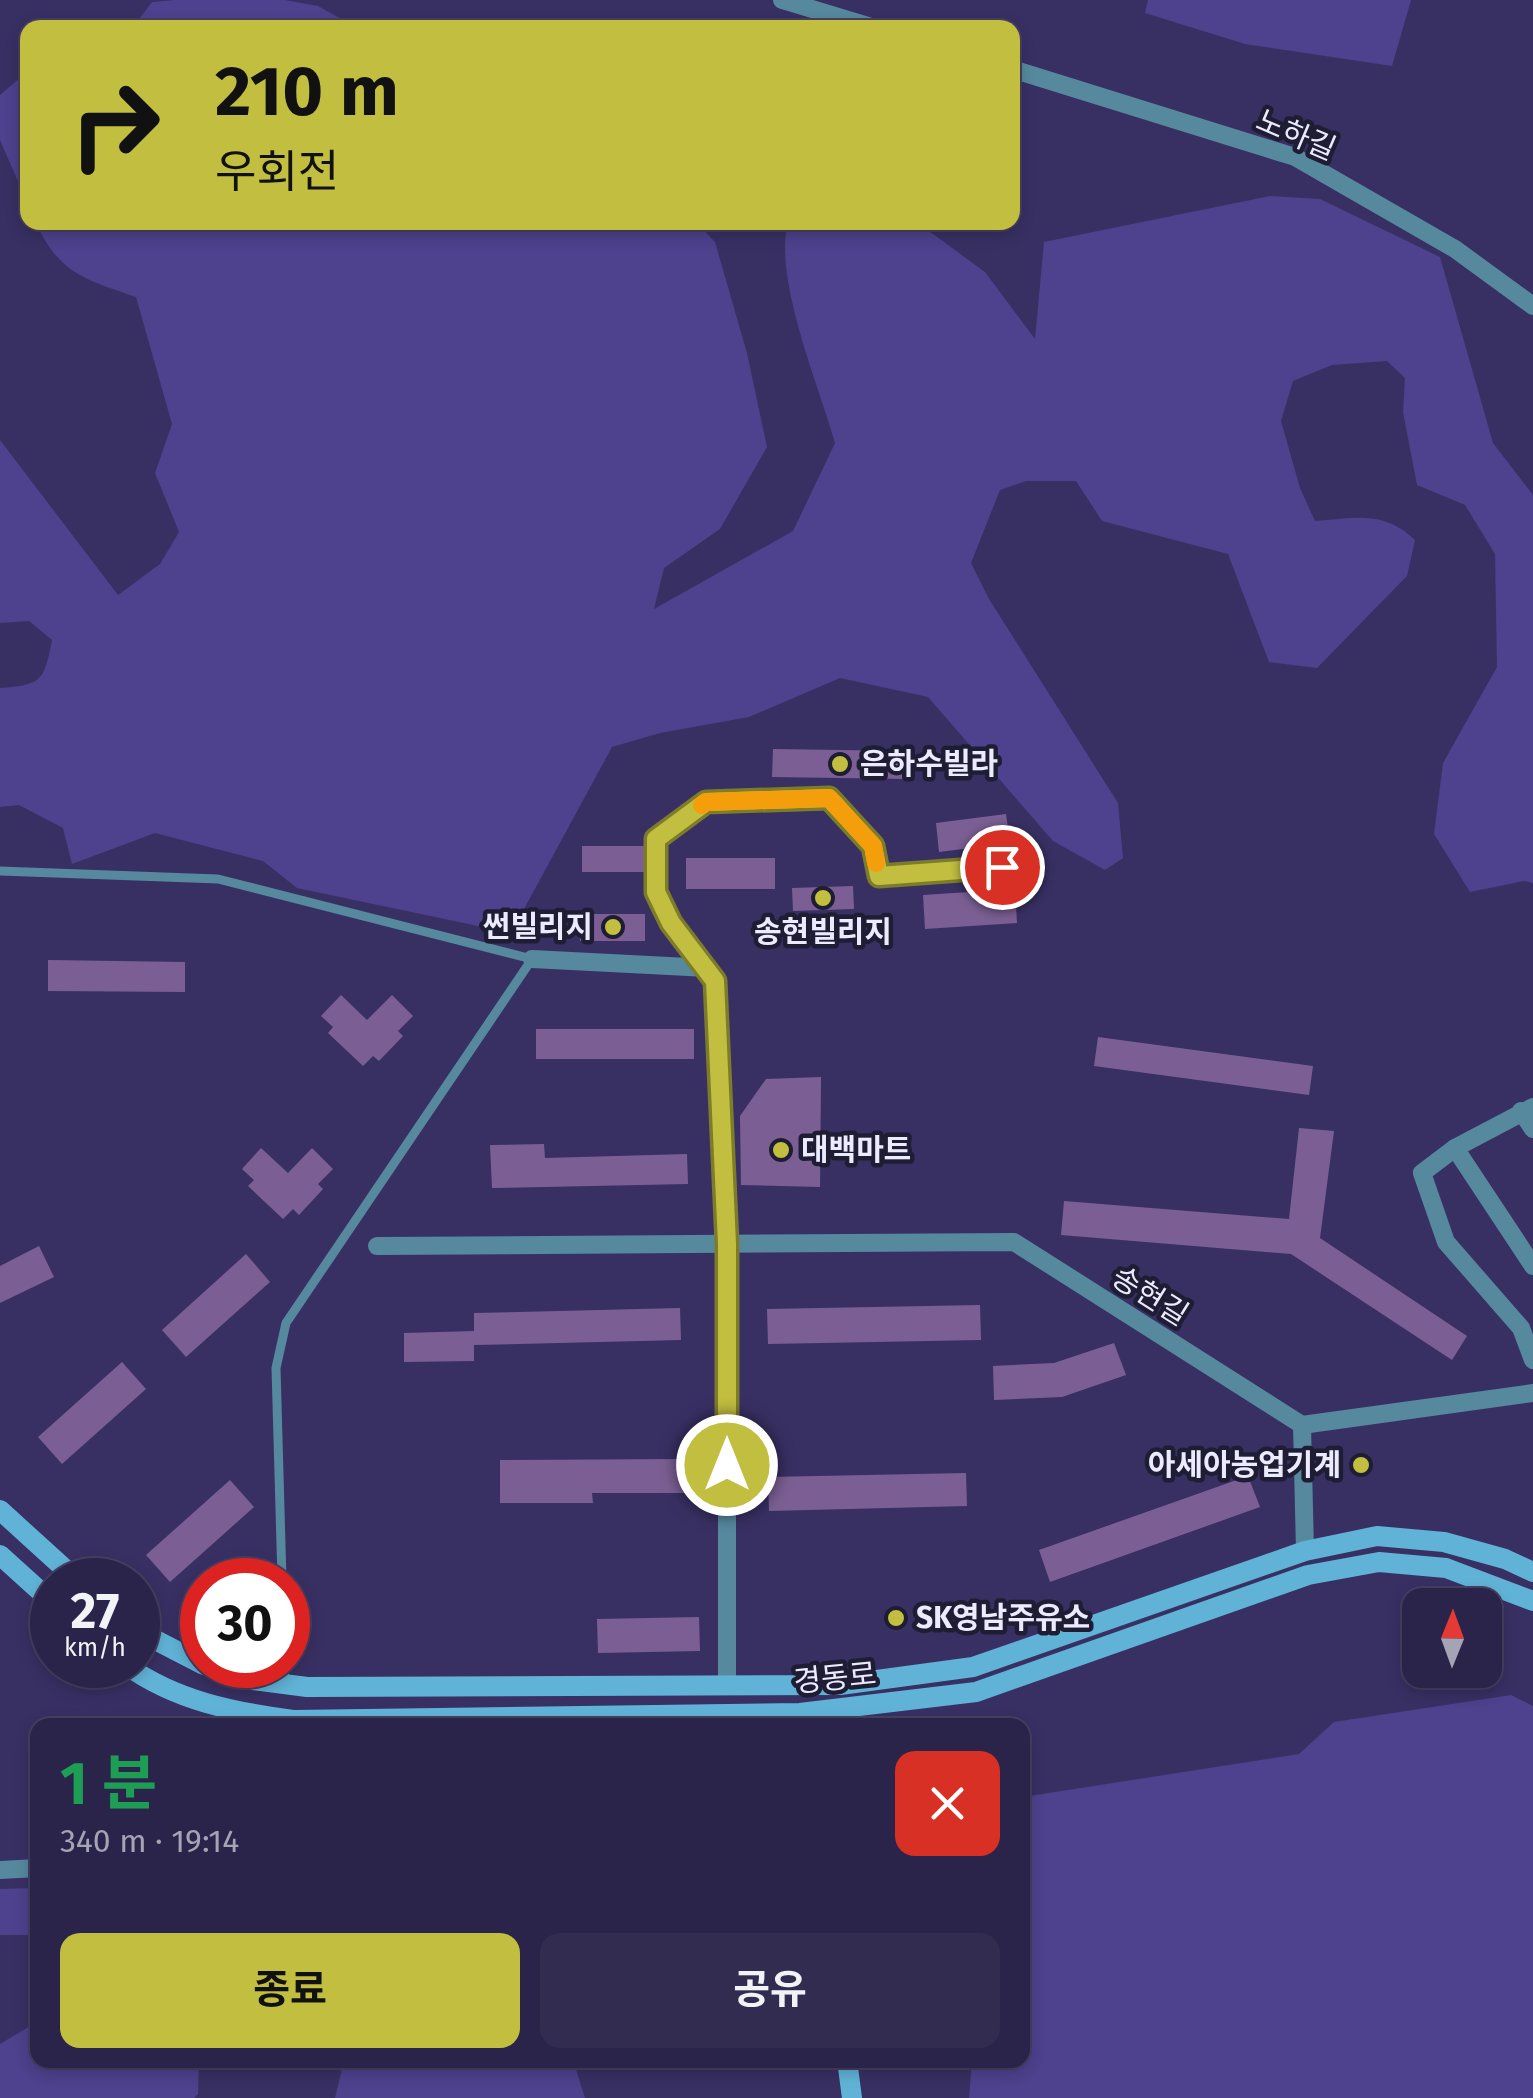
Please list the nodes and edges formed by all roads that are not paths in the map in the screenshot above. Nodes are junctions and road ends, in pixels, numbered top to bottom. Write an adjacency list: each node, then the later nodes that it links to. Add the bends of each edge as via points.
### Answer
1 (782, 0): 2 (street)
2 (848, 20)
3 (1020, 72): 4 (street, 노하길, via 1295,158 1455,249)
4 (1533, 306)
5 (1002, 867): 8 (street, via 879,876 873,846 829,798 706,802 656,839 656,892 671,923)
6 (0, 871): 7 (lane, via 218,879)
7 (532, 959): 8 (street); 22 (lane, via 286,1323 276,1368)
8 (708, 968): 12 (street, via 715,981)
9 (1527, 1109): 10 (street); 11 (street)
10 (1533, 1129)
11 (1455, 1148): 14 (street); 15 (street, via 1422,1173 1446,1242 1521,1328)
12 (727, 1244): 13 (street, 송현길); 17 (street, 송현길, via 1014,1242); 28 (street)
13 (377, 1246)
14 (1533, 1266)
15 (1533, 1360)
16 (1533, 1393): 17 (street)
17 (1302, 1425): 19 (street)
18 (0, 1510): 21 (street)
19 (1305, 1551): 23 (street, 경동로, via 1377,1536 1444,1542); 28 (street, 경동로, via 973,1667 840,1685)
20 (0, 1555): 24 (street)
21 (53, 1558)
22 (281, 1558)
23 (1533, 1572)
24 (30, 1582)
25 (1533, 1601): 30 (street, 경동로, via 1446,1568 1380,1562 1308,1575 976,1692)
26 (310, 1677): 28 (street, 경동로)
27 (160, 1686): 29 (street, 경동로)
28 (727, 1686)
29 (270, 1718)
30 (807, 1718)
31 (30, 1868): 32 (street)
32 (0, 1870)
33 (848, 2068): 34 (street)
34 (852, 2098)

